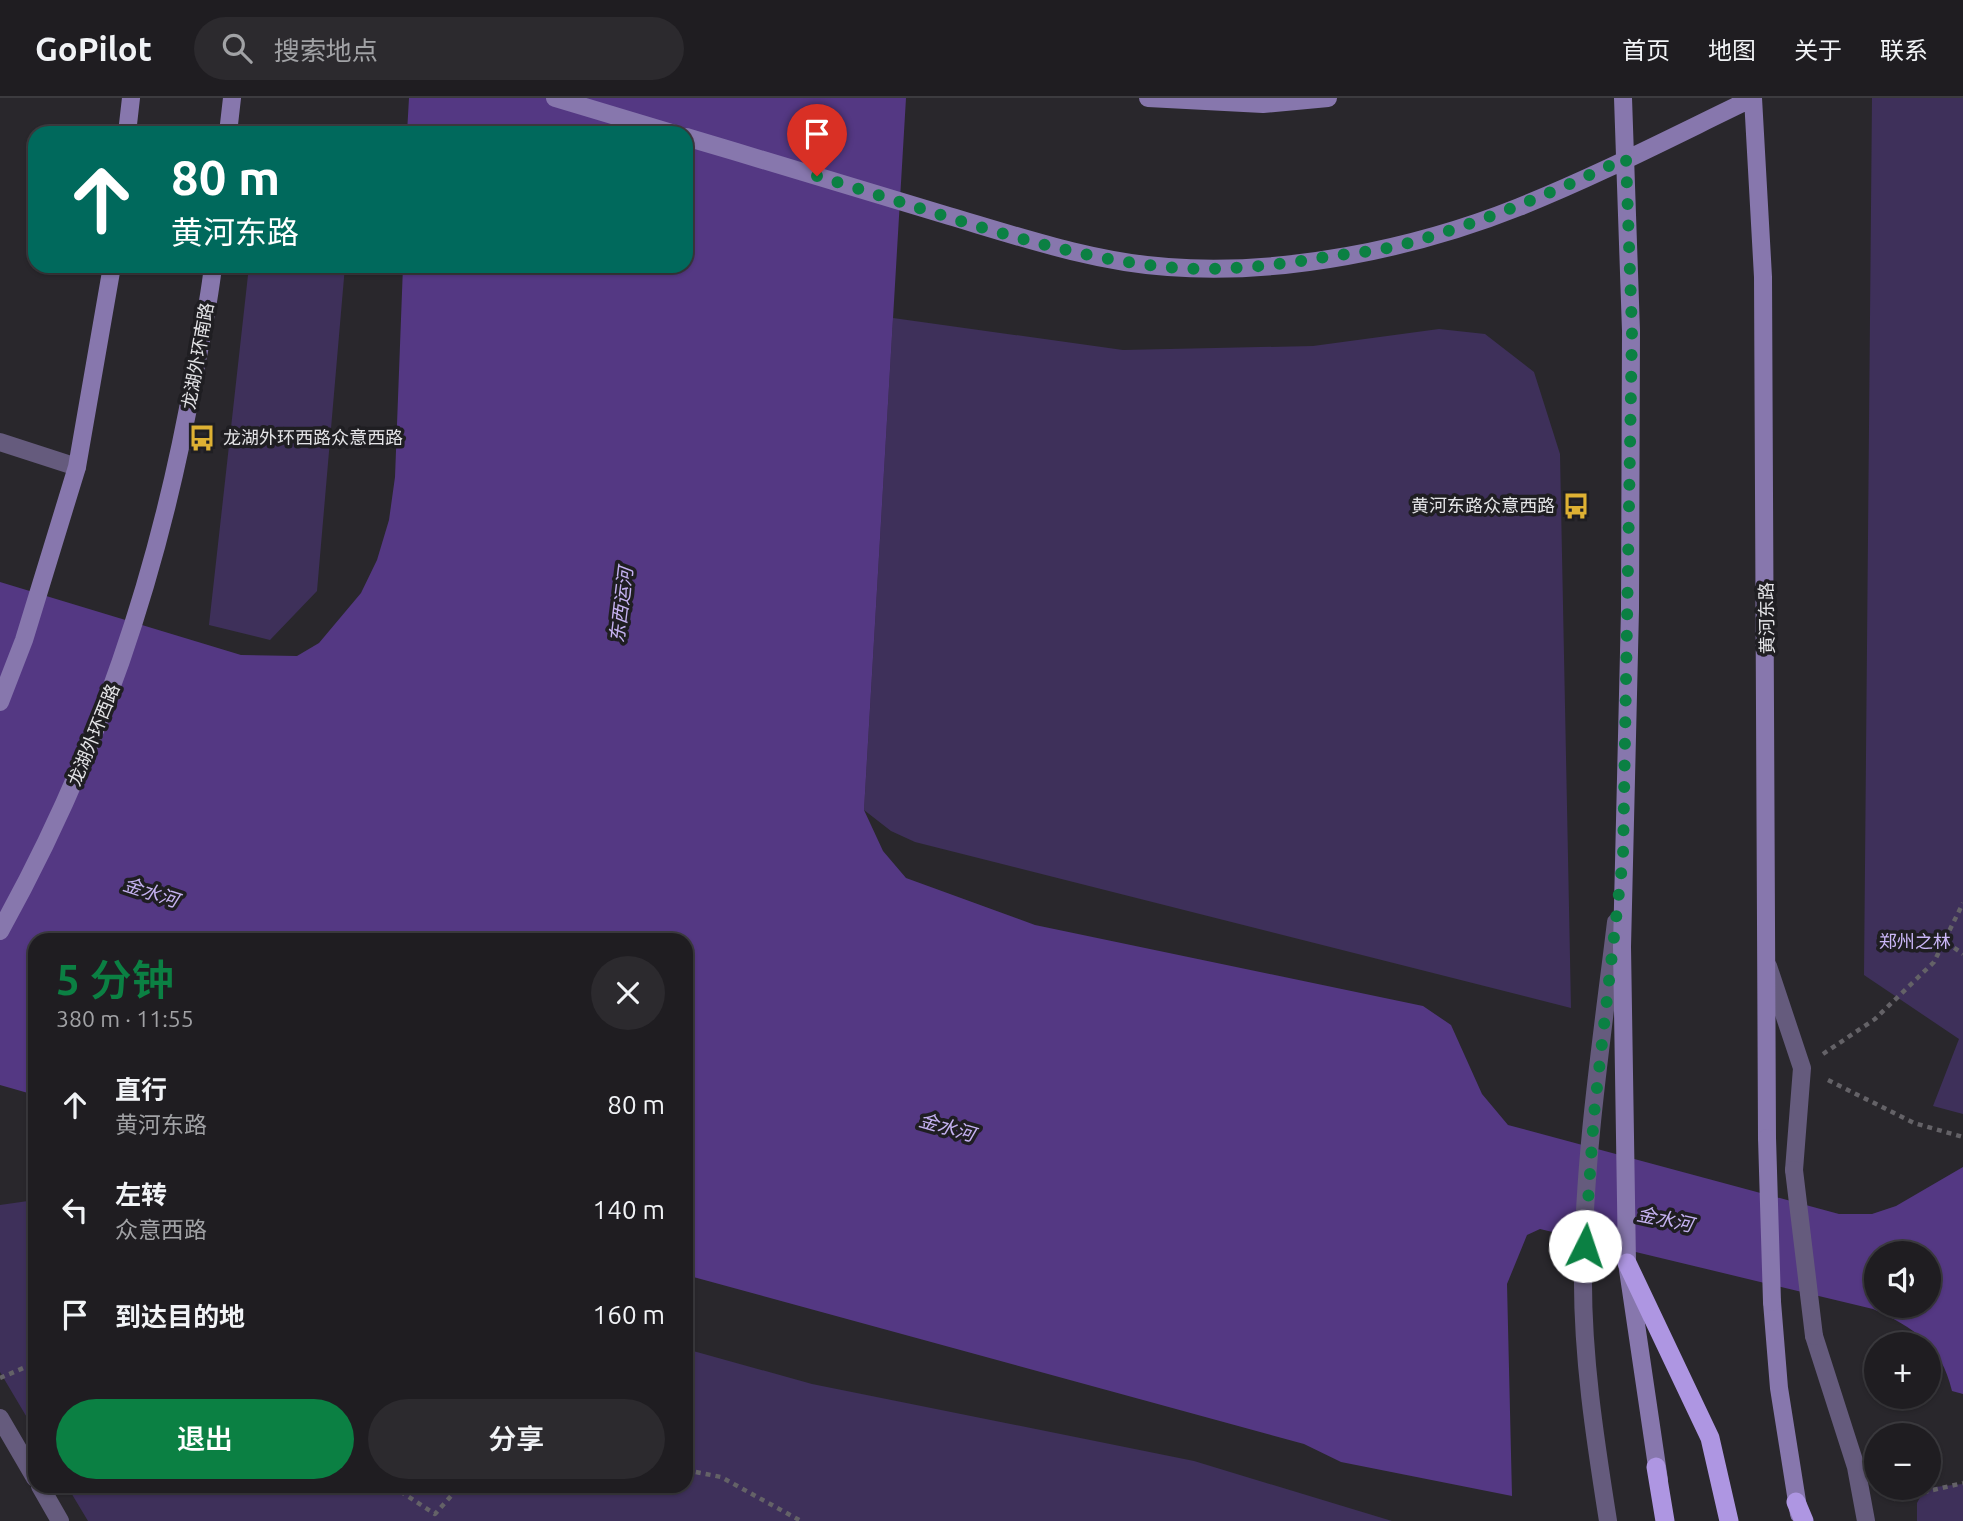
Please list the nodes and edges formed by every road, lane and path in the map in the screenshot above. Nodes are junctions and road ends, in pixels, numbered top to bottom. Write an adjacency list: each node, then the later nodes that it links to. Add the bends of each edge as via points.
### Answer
1 (131, 98): 8 (main road)
2 (232, 98): 9 (main road)
3 (555, 98): 10 (main road)
4 (1148, 98): 5 (main road, via 1263,104)
5 (1328, 98)
6 (1623, 98): 12 (main road)
7 (1753, 98): 12 (main road); 24 (main road, 黄河东路, via 1763,277)
8 (128, 126)
9 (230, 126)
10 (649, 126)
11 (693, 139): 12 (main road, via 975,224 1087,253 1167,267 1286,264 1391,247 1518,208)
12 (1626, 158): 19 (main road, via 1632,331)
13 (111, 273): 16 (main road)
14 (212, 273): 17 (main road, 龙湖外环南路, via 178,469)
15 (0, 442): 16 (street)
16 (77, 467): 18 (main road, via 24,640)
17 (163, 528): 21 (main road, 龙湖外环西路, via 118,673 80,774)
18 (0, 702)
19 (1623, 857): 27 (main road); 42 (street, via 1594,1114 1583,1273 1593,1422)
20 (1963, 903): 22 (path)
21 (0, 932)
22 (1946, 942): 23 (path); 25 (path, via 1934,962 1875,1019)
23 (1963, 954)
24 (1768, 966): 25 (street); 39 (main road, 黄河东路, bridge, via 1772,1302 1779,1388)
25 (1802, 1068): 26 (path, via 1914,1123); 45 (street, bridge, via 1794,1170 1814,1336 1856,1467)
26 (1963, 1137)
27 (1627, 1263): 32 (main road); 44 (highway, via 1710,1438)
28 (28, 1366): 29 (path)
29 (0, 1378)
30 (0, 1418): 31 (street)
31 (28, 1466)
32 (1656, 1467): 43 (highway)
33 (693, 1471): 41 (path, via 721,1477)
34 (1963, 1483): 35 (path)
35 (1941, 1488)
36 (44, 1493): 40 (street)
37 (402, 1493): 38 (path, via 435,1514)
38 (454, 1493)
39 (1800, 1515)
40 (60, 1521)
41 (801, 1521)
42 (1608, 1521)
43 (1667, 1521)
44 (1729, 1521)
45 (1866, 1521)

